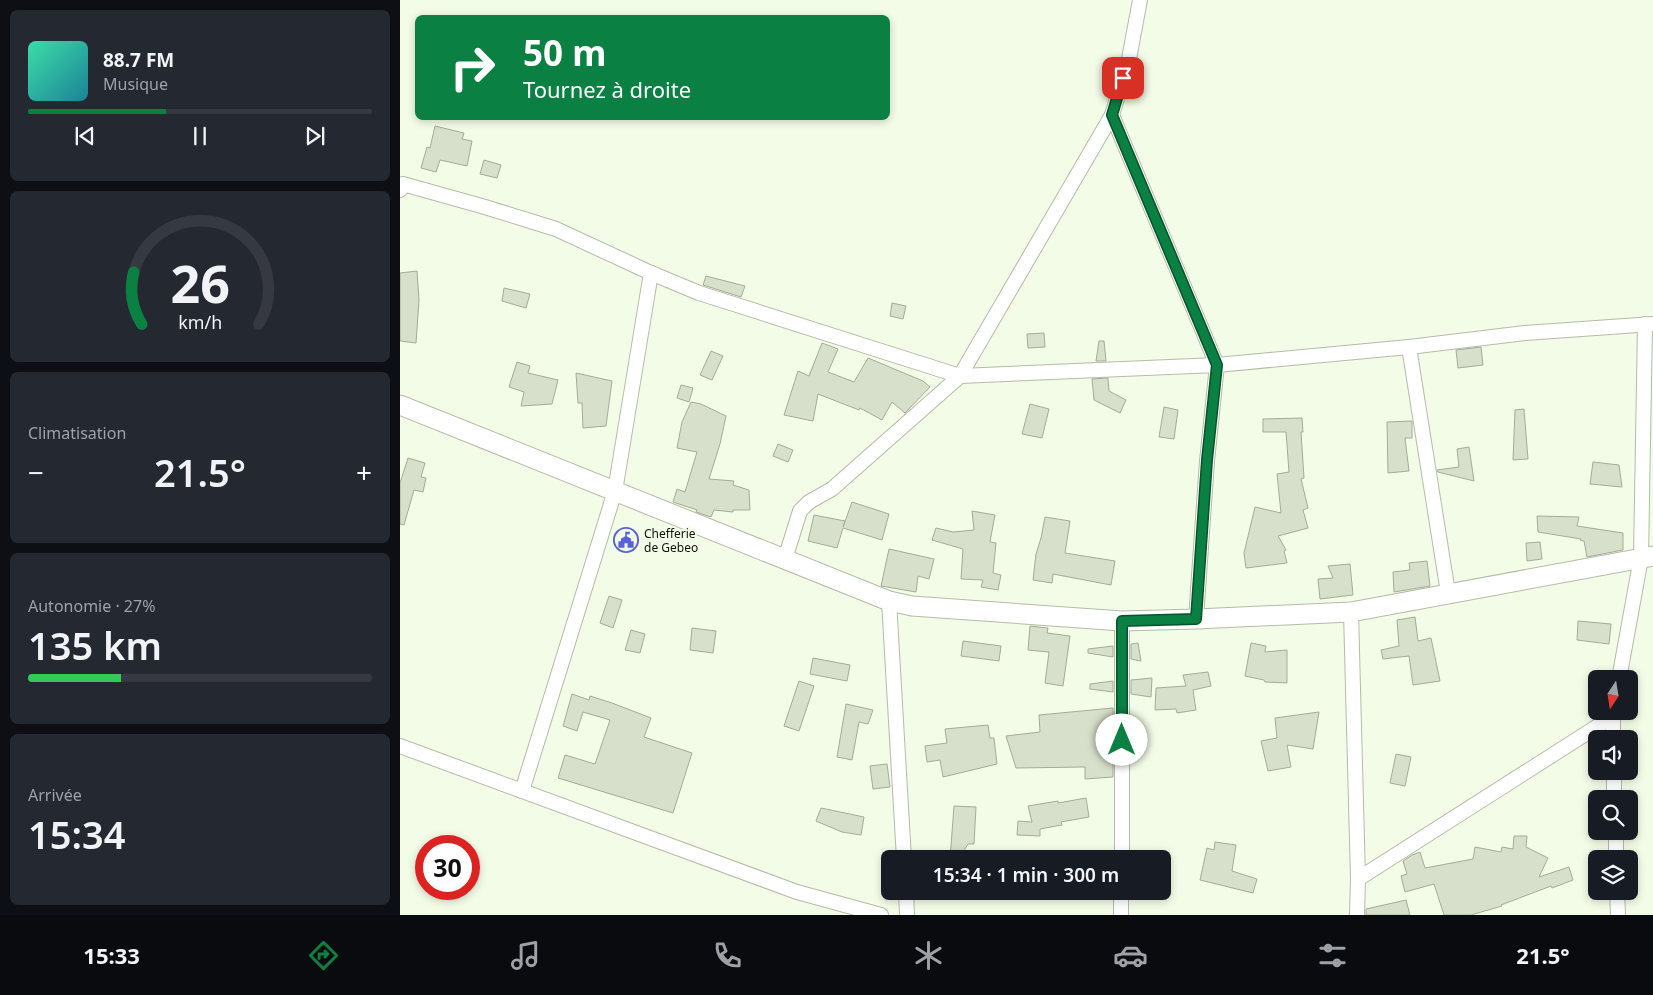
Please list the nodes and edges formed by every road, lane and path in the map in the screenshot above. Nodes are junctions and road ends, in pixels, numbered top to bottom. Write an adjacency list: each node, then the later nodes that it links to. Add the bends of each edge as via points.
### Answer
1 (1140, 0): 2 (street, via 1129,59)
2 (1112, 115): 7 (street); 8 (street)
3 (401, 186): 4 (street, via 556,229)
4 (651, 273): 8 (street, via 699,293); 10 (street)
5 (1649, 324): 6 (street, via 1525,333); 11 (street)
6 (1409, 348): 7 (street); 13 (street)
7 (1217, 365): 8 (street); 16 (street)
8 (960, 376): 12 (street, via 832,489 800,511)
9 (400, 406): 10 (street)
10 (615, 491): 12 (street); 21 (street)
11 (1647, 557): 13 (street); 18 (street)
12 (785, 559): 14 (street)
13 (1448, 593): 15 (street)
14 (889, 601): 17 (street, via 912,606); 22 (street)
15 (1351, 612): 16 (street); 24 (street)
16 (1196, 619): 17 (street)
17 (1122, 621): 23 (street)
18 (1621, 670)
19 (1603, 720): 24 (street)
20 (400, 746): 21 (street)
21 (522, 791): 28 (street, via 797,892)
22 (903, 850)
23 (1122, 850)
24 (1358, 879): 31 (street)
25 (906, 900): 29 (street)
26 (1122, 900): 30 (street)
27 (1617, 900): 32 (street)
28 (881, 915)
29 (907, 915)
30 (1121, 915)
31 (1357, 915)
32 (1618, 915)

